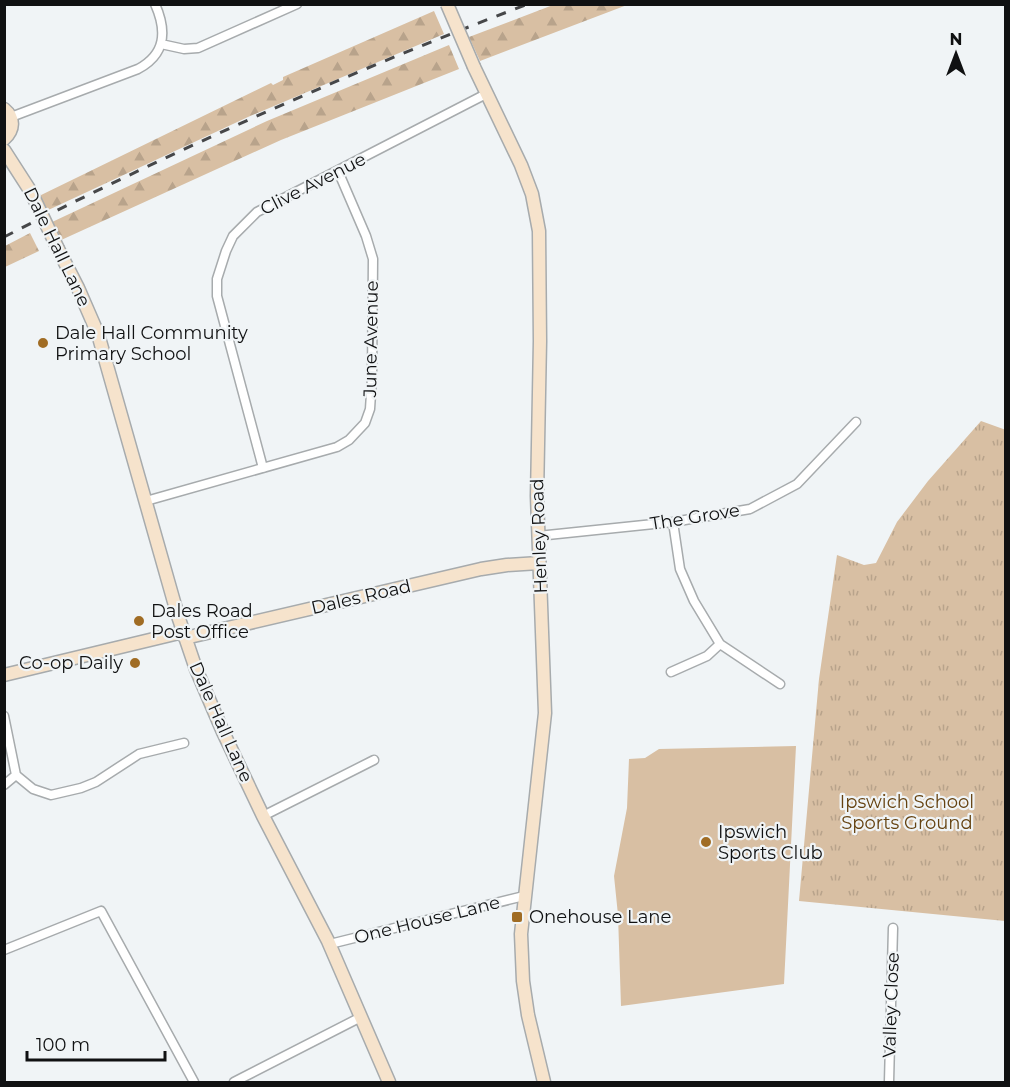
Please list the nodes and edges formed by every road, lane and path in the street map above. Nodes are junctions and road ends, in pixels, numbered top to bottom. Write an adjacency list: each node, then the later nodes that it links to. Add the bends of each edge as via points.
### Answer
1 (155, 4): 4 (street, via 163,24)
2 (297, 4): 4 (street, via 198,48)
3 (447, 4): 5 (street, Henley Road, bridge)
4 (161, 44): 6 (street, via 138,69)
5 (486, 94): 9 (street, Clive Avenue); 14 (street, Henley Road, via 528,182 539,231)
6 (8, 113): 7 (street, via 11,129)
7 (4, 139)
8 (4, 150): 12 (street, Dale Hall Lane, bridge, via 31,192 98,334)
9 (338, 171): 11 (street, Clive Avenue, via 257,212 233,236 220,265 217,296); 11 (street, June Avenue, via 373,259 370,409 358,432 337,447)
10 (856, 422): 13 (street, The Grove, via 797,483 750,509)
11 (263, 468): 12 (street, June Avenue)
12 (146, 501): 16 (street, Dale Hall Lane)
13 (673, 522): 14 (street, The Grove); 17 (street, via 680,569)
14 (538, 536): 15 (street, Henley Road)
15 (539, 563): 16 (street, Dales Road, via 481,569); 27 (street, Henley Road, via 545,713)
16 (184, 635): 19 (street, Dales Road); 26 (street, Dale Hall Lane, via 223,732)
17 (720, 644): 18 (street, via 707,656); 20 (street)
18 (671, 672)
19 (4, 675)
20 (780, 684)
21 (4, 716): 24 (street)
22 (184, 743): 24 (street, via 139,754 96,782 58,794 33,789)
23 (374, 760): 26 (street)
24 (16, 775): 25 (street)
25 (4, 784)
26 (263, 816): 29 (street, Dale Hall Lane)
27 (524, 896): 29 (street, One House Lane); 35 (street, Henley Road, via 523,981)
28 (893, 928): 36 (street, Valley Close)
29 (330, 944): 31 (street, Dale Hall Lane)
30 (4, 950): 32 (street, via 101,910)
31 (361, 1017): 33 (street); 34 (street, Dale Hall Lane)
32 (194, 1083)
33 (234, 1083)
34 (390, 1083)
35 (544, 1083)
36 (889, 1083)

